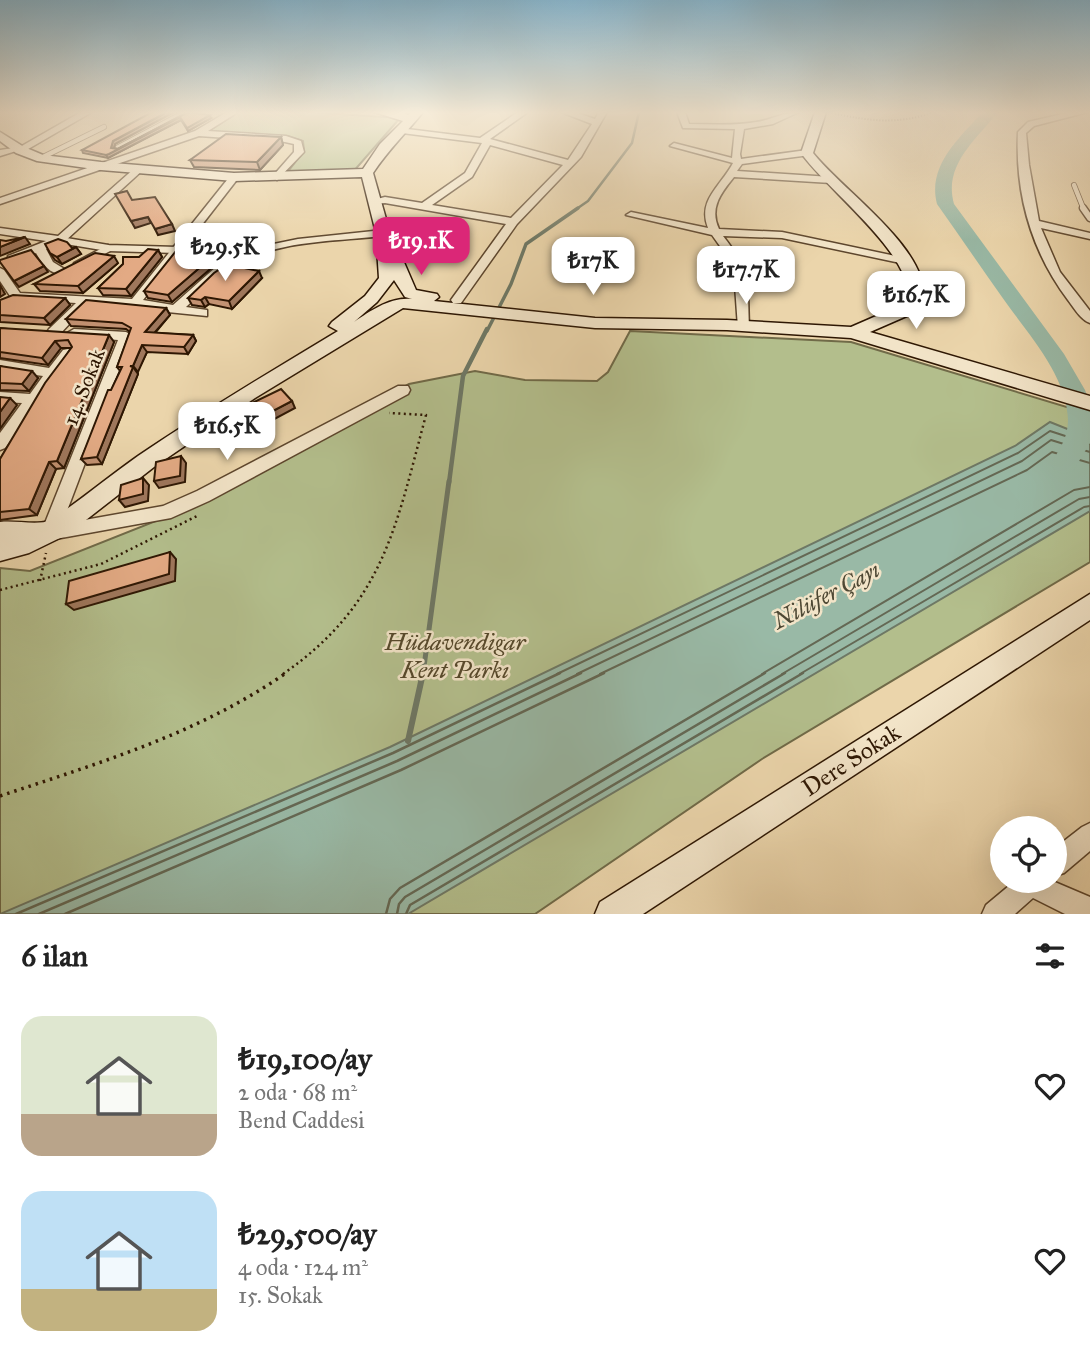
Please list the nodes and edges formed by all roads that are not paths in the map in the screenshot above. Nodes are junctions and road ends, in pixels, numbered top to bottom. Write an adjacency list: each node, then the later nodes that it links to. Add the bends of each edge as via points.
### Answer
1 (32, 155): 14 (main road)
2 (48, 155): 14 (lane)
3 (135, 155): 16 (street)
4 (297, 155): 21 (street)
5 (379, 155): 19 (main road)
6 (479, 155): 26 (street, via 469,175)
7 (535, 155): 15 (street)
8 (577, 155): 15 (street)
9 (698, 155): 17 (street)
10 (734, 155): 17 (street)
11 (799, 155): 17 (street)
12 (808, 155): 22 (main road)
13 (1022, 155): 30 (street)
14 (41, 158): 16 (main road)
15 (570, 164): 29 (street)
16 (101, 166): 18 (main road); 24 (street)
17 (735, 168): 22 (street); 32 (street, via 710,201)
18 (139, 169): 20 (main road); 36 (street)
19 (367, 173): 21 (main road); 25 (main road)
20 (234, 177): 21 (main road); 35 (street)
21 (277, 177)
22 (831, 180): 41 (main road)
23 (1074, 185): 28 (lane)
24 (0, 201)
25 (374, 201): 26 (street); 33 (main road)
26 (423, 207): 29 (street)
27 (631, 215): 32 (street)
28 (1090, 218)
29 (513, 222): 50 (street)
30 (1032, 223): 34 (street); 56 (street, via 1058,280)
31 (0, 231): 36 (street)
32 (713, 232): 41 (street, via 782,235); 57 (street, via 740,268)
33 (383, 233): 40 (street); 45 (main road); 47 (main road)
34 (1090, 236)
35 (187, 237): 39 (street); 40 (street)
36 (60, 240): 37 (lane); 38 (street)
37 (108, 248): 39 (lane); 44 (street)
38 (40, 249): 42 (street); 44 (street)
39 (177, 250): 51 (street)
40 (260, 251): 53 (street, via 220,269)
41 (905, 261): 58 (main road, via 917,288 916,299 903,311)
42 (0, 262)
43 (0, 272): 48 (street)
44 (51, 278): 48 (street)
45 (387, 278): 47 (main road); 55 (main road)
46 (103, 283): 49 (street)
47 (403, 297): 50 (main road); 52 (main road); 55 (main road, via 375,302); 63 (main road)
48 (12, 298): 49 (street)
49 (86, 300): 51 (street); 69 (street, 14. Sokak, via 47,332 126,336)
50 (457, 300): 52 (main road)
51 (135, 303): 53 (street)
52 (477, 305): 57 (main road, via 595,323)
53 (176, 309): 54 (street)
54 (203, 313)
55 (354, 313): 63 (main road)
56 (1090, 319)
57 (743, 325): 58 (main road)
58 (852, 333): 66 (main road)
59 (68, 353): 61 (street)
60 (0, 365): 61 (street)
61 (51, 373): 65 (street)
62 (403, 390): 69 (street, via 165,513)
63 (250, 393): 69 (main road)
64 (0, 397): 65 (street)
65 (33, 399): 67 (street)
66 (1090, 403)
67 (0, 444)
68 (0, 532): 69 (main road)
69 (50, 533): 70 (main road)
70 (0, 551)
71 (1090, 606): 77 (main road, Dere Sokak)
72 (1090, 835): 73 (street)
73 (1067, 854)
74 (1021, 893): 78 (street)
75 (1053, 893): 76 (street)
76 (1090, 909)
77 (612, 914)
78 (995, 914)

